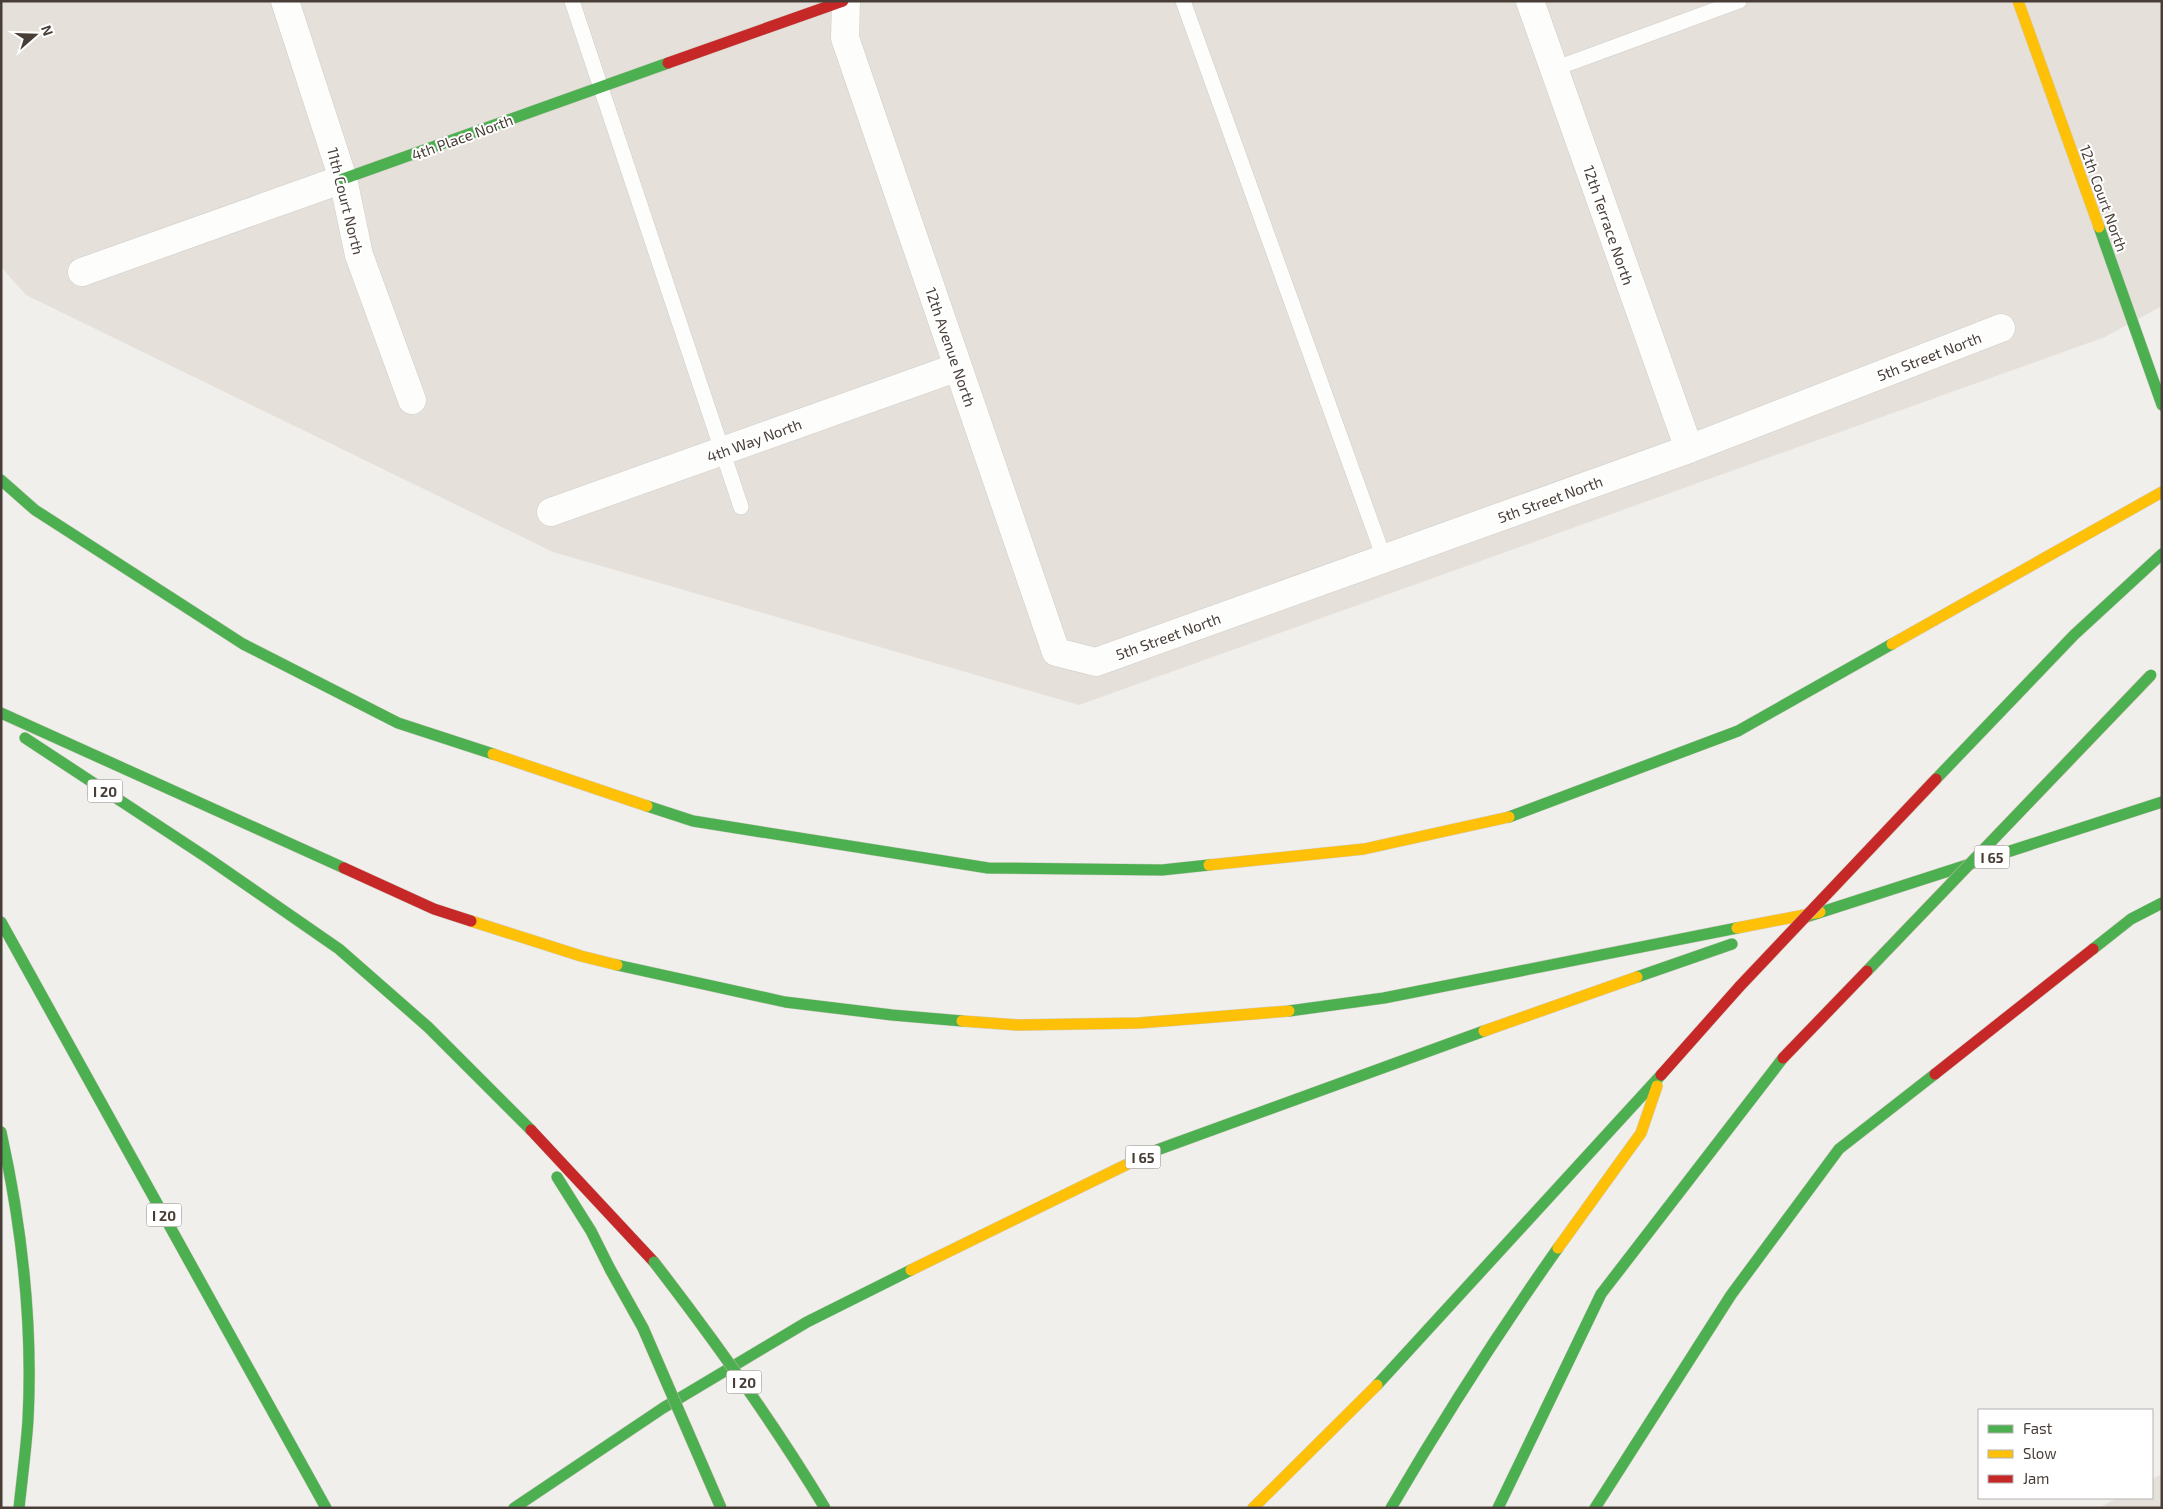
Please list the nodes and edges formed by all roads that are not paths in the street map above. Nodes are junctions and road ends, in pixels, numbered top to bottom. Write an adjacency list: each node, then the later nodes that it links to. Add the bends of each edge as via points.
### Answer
1 (285, 1): 10 (street, 11th Court North)
2 (572, 1): 9 (lane)
3 (844, 1): 9 (main road, 4th Place North); 13 (street, 12th Avenue North, via 845,38)
4 (1182, 1): 23 (lane)
5 (1530, 1): 8 (street, 12th Terrace North)
6 (1739, 1): 8 (lane)
7 (2018, 1): 15 (main road, 12th Court North)
8 (1554, 69): 16 (street, 12th Terrace North)
9 (600, 88): 10 (main road, 4th Place North); 17 (lane)
10 (343, 179): 11 (street, 4th Place North); 14 (street, 11th Court North, via 359,255)
11 (82, 272)
12 (2001, 328): 16 (street, 5th Street North)
13 (958, 367): 17 (street, 4th Way North); 24 (street, 12th Avenue North, via 1056,652)
14 (412, 400)
15 (2162, 405)
16 (1688, 449): 23 (street, 5th Street North)
17 (723, 451): 20 (lane); 21 (street, 4th Way North)
18 (1, 480): 19 (main road, via 35,510 243,644 408,726 693,821 988,868 1152,870 1364,849 1506,818 1654,763 1738,731)
19 (2162, 492)
20 (741, 508)
21 (551, 512)
22 (2162, 554): 32 (main road, bridge, via 2113,595 2033,675 1740,986)
23 (1384, 558): 24 (street, 5th Street North)
24 (1096, 662)
25 (2162, 666): 42 (main road, bridge, via 1784,1058 1601,1294)
26 (1, 713): 30 (main road, via 434,909 580,956 785,1002 892,1015 1018,1025 1138,1023 1271,1013 1384,998)
27 (1, 722): 33 (main road, I 20, via 209,859 339,950 428,1027)
28 (2162, 802): 30 (main road, I 65)
29 (2162, 903): 43 (main road, via 2131,919 1839,1149 1731,1296)
30 (1821, 912): 37 (main road, I 65, via 1157,1150 807,1322 663,1408)
31 (1, 922): 36 (main road, I 20)
32 (1661, 1075): 40 (main road, via 1377,1385); 41 (main road, via 1640,1133 1521,1300 1449,1409)
33 (520, 1119): 38 (main road, bridge, via 592,1231 643,1328); 39 (main road, I 20, bridge, via 654,1262 767,1414)
34 (1, 1132): 35 (main road, via 27,1290 28,1420)
35 (19, 1508)
36 (326, 1508)
37 (514, 1508)
38 (721, 1508)
39 (825, 1508)
40 (1253, 1508)
41 (1391, 1508)
42 (1498, 1508)
43 (1595, 1508)

